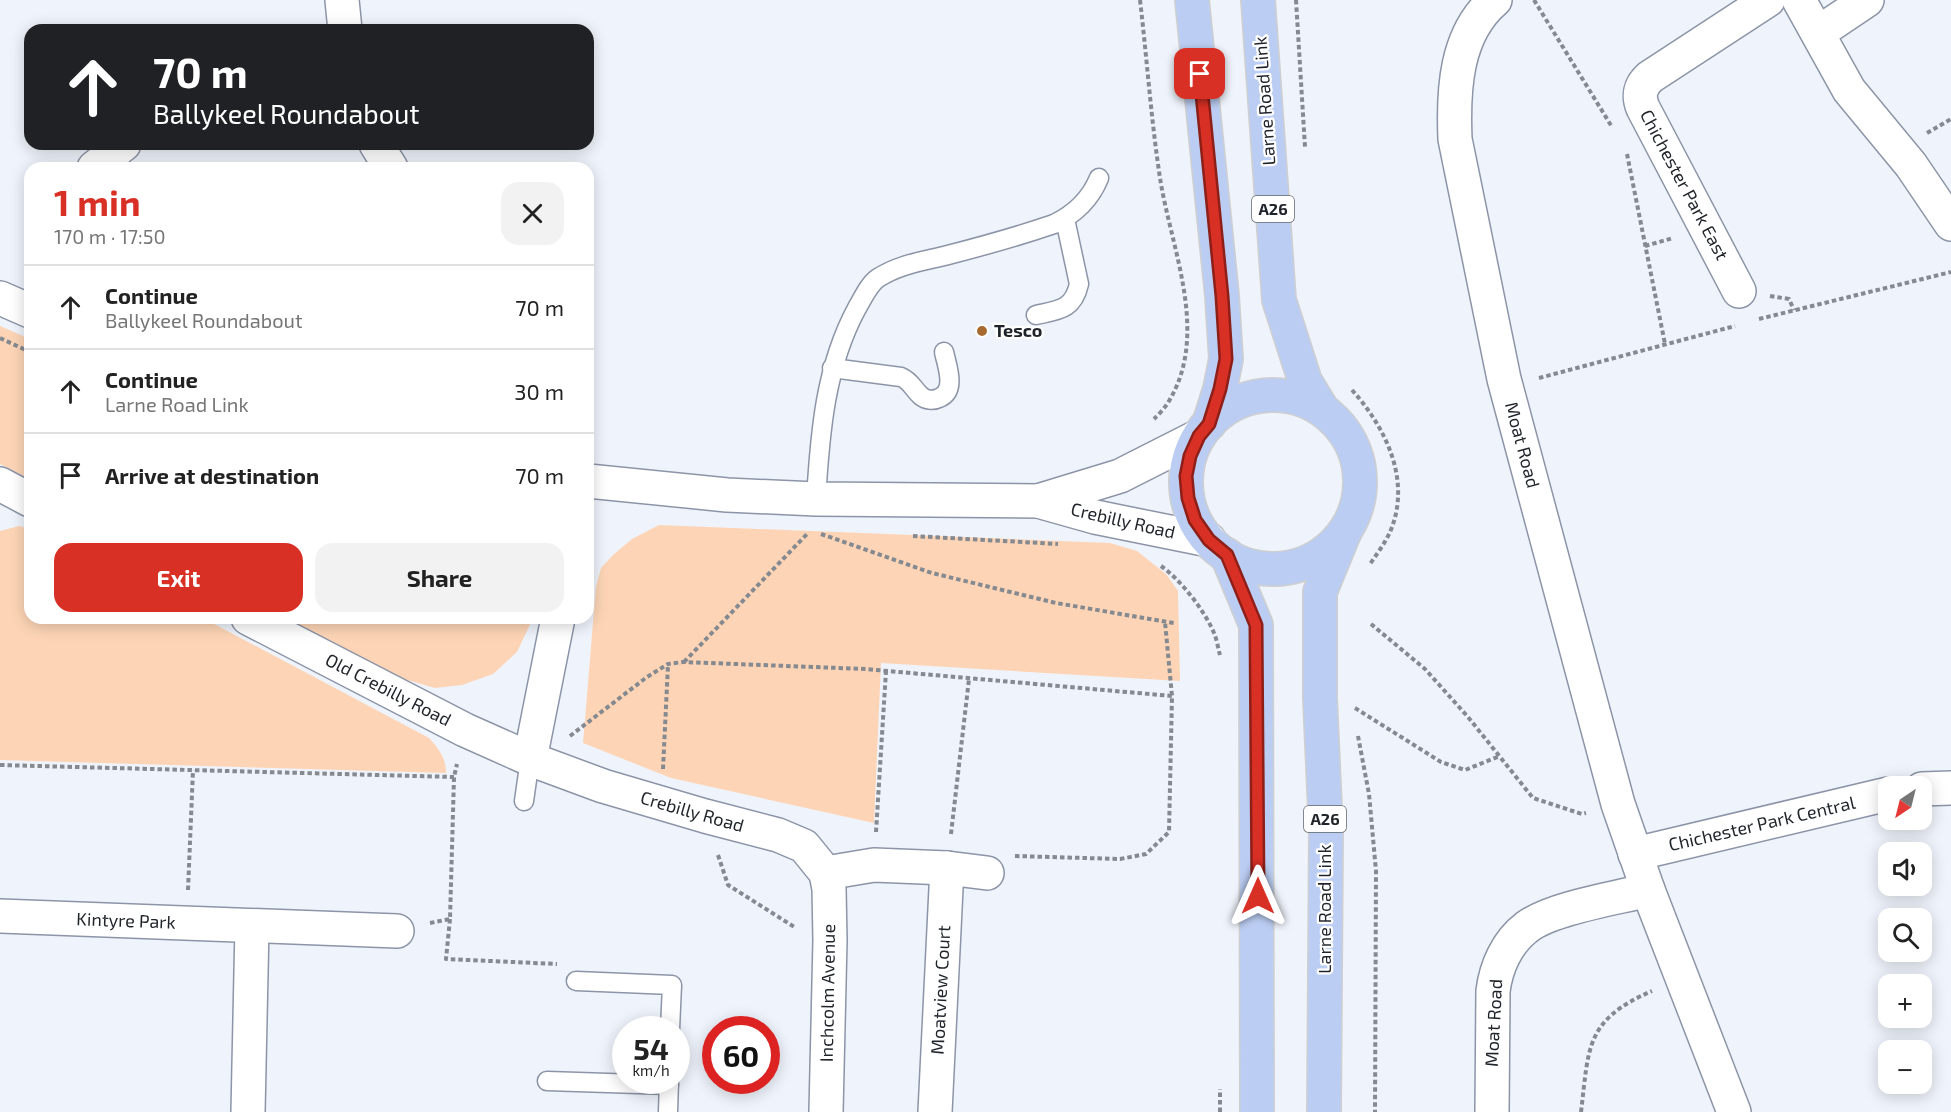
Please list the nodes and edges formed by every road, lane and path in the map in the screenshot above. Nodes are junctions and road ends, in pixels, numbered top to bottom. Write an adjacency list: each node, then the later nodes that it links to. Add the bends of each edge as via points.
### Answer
1 (342, 0): 10 (street)
2 (1140, 0): 33 (path, via 1160,179 1188,327 1182,371 1168,402)
3 (1192, 0): 34 (main road, via 1226,359 1220,389)
4 (1258, 0): 32 (main road, Larne Road Link / A26, via 1279,300 1305,381)
5 (1495, 0): 31 (street, Moat Road, via 1474,24 1462,51 1454,110 1455,139)
6 (1534, 0): 12 (path)
7 (1768, 0): 20 (street, Chichester Park East, via 1650,77 1640,92 1644,108)
8 (1799, 0): 11 (street)
9 (1867, 0): 11 (street)
10 (344, 24)
11 (1818, 33): 18 (street, via 1849,90 1911,165)
12 (1614, 130)
13 (1626, 149): 27 (path)
14 (116, 150): 15 (street)
15 (101, 162)
16 (1099, 177): 17 (lane, via 1085,202)
17 (1065, 219): 23 (lane, via 1079,284 1077,294 1065,308); 30 (lane, via 1023,234 913,262 876,279 852,317)
18 (1951, 224)
19 (1951, 272): 24 (path)
20 (1739, 291)
21 (0, 298): 22 (street)
22 (24, 308)
23 (1036, 315)
24 (1751, 321)
25 (1740, 324): 27 (path)
26 (0, 338): 28 (path)
27 (1665, 344): 31 (path)
28 (24, 349)
29 (944, 352): 30 (lane, via 950,385 945,395 934,400 922,396 901,376)
30 (832, 368): 38 (lane, via 819,448)
31 (1506, 387): 71 (street, Moat Road)
32 (1322, 409): 34 (main road, A26, via 1296,398 1268,394 1241,401 1217,415); 42 (main road, A26, via 1342,428 1355,452 1360,479 1357,506)
33 (1148, 428)
34 (1204, 430): 39 (street, Crebilly Road, via 1120,476); 46 (main road, via 1190,456 1186,476 1188,498 1195,520)
35 (594, 482): 38 (street, Crebilly Road)
36 (0, 484): 37 (street)
37 (24, 497)
38 (816, 499): 39 (street, Crebilly Road)
39 (1038, 501): 46 (street, Crebilly Road)
40 (800, 530): 41 (path)
41 (811, 531): 43 (path); 48 (path, via 932,573 1056,603); 54 (path)
42 (1345, 531): 46 (main road, A26, via 1327,550 1304,564 1278,568 1251,566); 98 (main road, Larne Road Link / A26, via 1320,592 1326,832)
43 (834, 532)
44 (906, 536): 45 (path)
45 (1060, 544)
46 (1218, 548): 97 (main road, via 1256,625)
47 (1160, 566): 53 (path, via 1193,599 1214,632)
48 (1165, 622): 49 (path); 58 (path)
49 (1174, 623)
50 (260, 624): 60 (street, Old Crebilly Road)
51 (557, 624): 62 (street)
52 (1371, 624): 61 (path, via 1425,669)
53 (1221, 659)
54 (683, 662): 55 (path); 56 (path)
55 (668, 664): 62 (path, via 576,732); 70 (path)
56 (886, 671): 57 (path); 74 (path)
57 (969, 679): 58 (path); 75 (path)
58 (1172, 696): 77 (path, via 1169,832 1146,854 1120,859 1013,856)
59 (1352, 707): 61 (path, via 1441,762 1465,770)
60 (465, 730): 62 (street, Old Crebilly Road); 65 (path)
61 (1500, 756): 71 (path, via 1533,798 1582,814)
62 (530, 759): 69 (lane); 70 (street, Crebilly Road)
63 (0, 765): 64 (path)
64 (193, 770): 65 (path); 81 (path)
65 (454, 777): 80 (path)
66 (1951, 788): 67 (street)
67 (1932, 789)
68 (1878, 796): 73 (street, Chichester Park Central)
69 (524, 801)
70 (661, 803): 72 (street, Crebilly Road)
71 (1618, 804): 73 (street, Moat Road)
72 (705, 816): 76 (street, Crebilly Road, via 804,846); 84 (path, via 728,885 805,934)
73 (1635, 854): 78 (street, Moat Road)
74 (874, 865): 75 (street); 76 (street)
75 (947, 868): 77 (street); 95 (street, Moatview Court)
76 (826, 873): 84 (street, Inchcolm Avenue)
77 (987, 873)
78 (1648, 890): 86 (street, Moat Road); 99 (street, Moat Road, via 1537,921 1508,949 1495,974 1493,991)
79 (0, 916): 81 (street, Kintyre Park)
80 (450, 919): 83 (path); 85 (path, via 446,959 564,965)
81 (187, 924): 82 (street, Kintyre Park)
82 (252, 926): 83 (street, Kintyre Park); 92 (street)
83 (397, 931)
84 (830, 940): 94 (street, Inchcolm Avenue)
85 (576, 981): 87 (lane, via 672,985)
86 (1685, 984): 100 (path, via 1638,997 1611,1015 1597,1031 1589,1049); 101 (street, Moat Road)
87 (671, 1016)
88 (547, 1081): 89 (lane)
89 (612, 1082)
90 (1220, 1088): 96 (path)
91 (669, 1094): 93 (lane)
92 (248, 1112)
93 (668, 1112)
94 (826, 1112)
95 (935, 1112)
96 (1220, 1112)
97 (1257, 1112)
98 (1324, 1112)
99 (1492, 1112)
100 (1581, 1112)
101 (1734, 1112)

